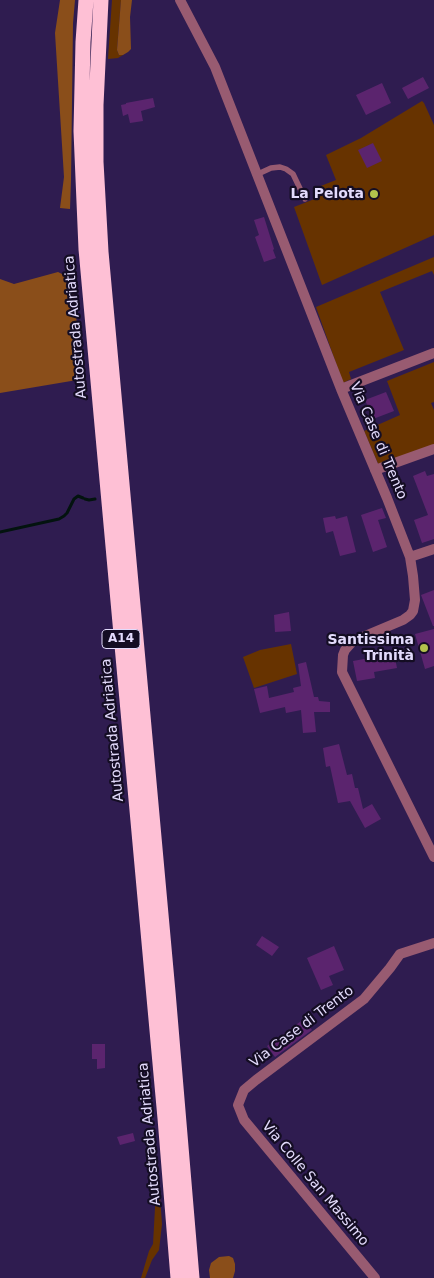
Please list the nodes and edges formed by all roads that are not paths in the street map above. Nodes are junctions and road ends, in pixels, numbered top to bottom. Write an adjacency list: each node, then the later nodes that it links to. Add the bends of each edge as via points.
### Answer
1 (86, 0): 15 (highway, Autostrada Adriatica / A14, via 81,131 86,249)
2 (101, 0): 16 (highway, A14, via 96,162 101,252)
3 (180, 0): 4 (street, Via Case di Trento, via 215,67)
4 (258, 174): 5 (lane, via 271,168 286,169 293,174); 7 (street, Via Case di Trento)
5 (305, 200)
6 (434, 353): 7 (street)
7 (341, 389): 9 (street, Via Case di Trento)
8 (434, 449): 9 (street)
9 (375, 470): 11 (street, Via Case di Trento)
10 (434, 549): 11 (street)
11 (410, 557): 12 (street, Via Case di Trento, via 415,600 413,611 402,620 353,641 344,650 342,672)
12 (434, 857)
13 (434, 943): 14 (street, Via Case di Trento, via 400,954 364,999 244,1090)
14 (238, 1105): 17 (street, Via Colle San Massimo, via 244,1120)
15 (178, 1278)
16 (192, 1278)
17 (375, 1278)

